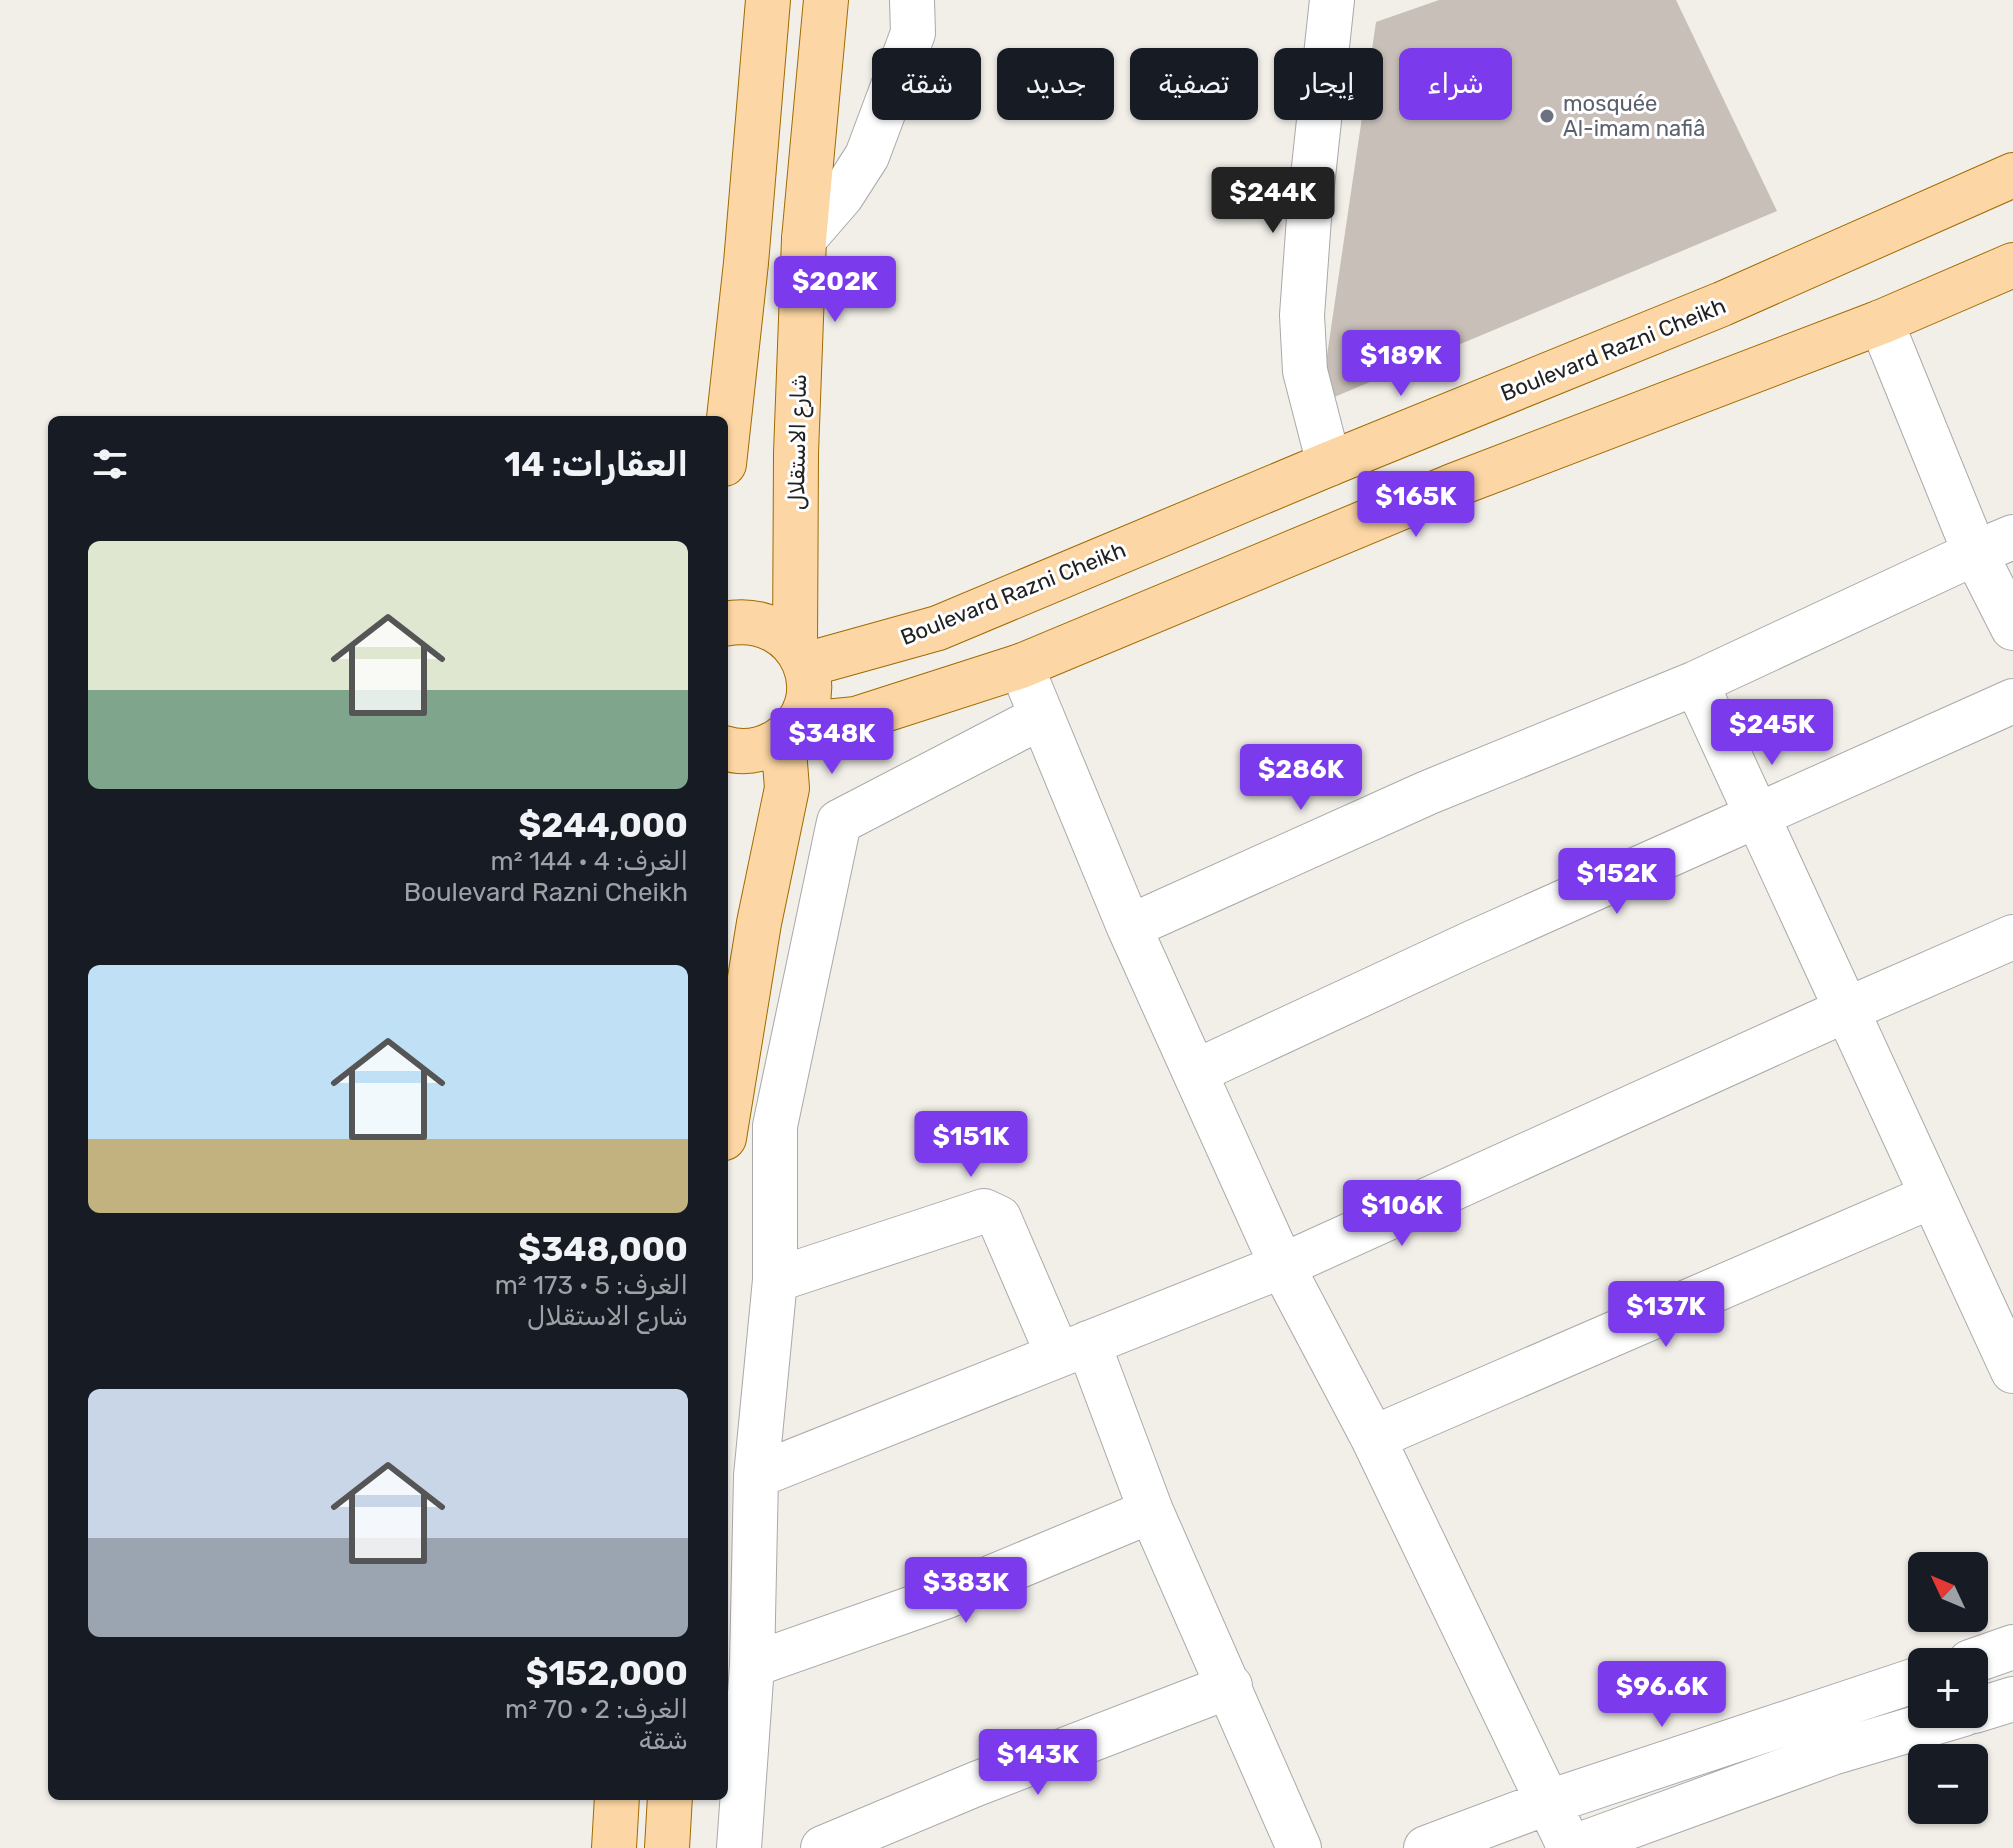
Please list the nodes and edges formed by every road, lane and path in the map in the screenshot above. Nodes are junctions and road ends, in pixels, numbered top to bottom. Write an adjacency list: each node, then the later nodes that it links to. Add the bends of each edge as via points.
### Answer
1 (768, 0): 9 (main road)
2 (826, 0): 6 (main road, شارع الاستقلال)
3 (912, 0): 6 (street, via 913,33 867,156)
4 (1332, 0): 10 (street, via 1302,315 1305,371)
5 (2013, 175): 10 (main road, Boulevard Razni Cheikh, via 1722,304)
6 (804, 239): 14 (main road, شارع الاستقلال, via 796,453)
7 (2013, 265): 8 (main road)
8 (1881, 322): 11 (street); 15 (main road, via 1455,485)
9 (728, 427)
10 (1329, 464): 14 (main road, Boulevard Razni Cheikh, via 938,628)
11 (1994, 545): 13 (street); 16 (street)
12 (728, 623): 14 (main road, via 761,623 780,632)
13 (2013, 628)
14 (800, 655): 19 (main road, شارع الاستقلال, via 809,686 806,706)
15 (1021, 666): 18 (street); 19 (main road, via 856,719)
16 (1696, 683): 22 (street); 24 (street, via 1427,793)
17 (2013, 701): 22 (street)
18 (1041, 717): 23 (street); 24 (street)
19 (789, 732): 20 (main road, via 767,747); 21 (main road)
20 (728, 748)
21 (787, 788): 23 (street); 28 (main road)
22 (1757, 816): 26 (street); 27 (street)
23 (839, 822): 31 (street, via 775,1126)
24 (1129, 927): 27 (street)
25 (2013, 937): 26 (street)
26 (1846, 1010): 29 (street); 30 (street)
27 (1195, 1072): 30 (street)
28 (728, 1113)
29 (1932, 1196): 33 (street); 34 (street)
30 (1282, 1266): 32 (street); 34 (street)
31 (775, 1280): 32 (street, via 984,1211 999,1218); 35 (street)
32 (1073, 1349): 35 (street); 36 (street)
33 (2013, 1371)
34 (1373, 1438): 47 (street)
35 (756, 1476): 39 (street)
36 (1151, 1511): 39 (street, via 947,1596); 41 (street)
37 (2013, 1647): 38 (street)
38 (1988, 1656)
39 (752, 1665): 50 (street)
40 (1908, 1683): 47 (street)
41 (1230, 1686): 51 (street); 52 (street)
42 (2013, 1699): 43 (street)
43 (1988, 1707)
44 (1917, 1728): 54 (street, via 1832,1753)
45 (617, 1800): 48 (main road)
46 (670, 1800): 49 (main road)
47 (1549, 1802): 53 (street); 54 (street)
48 (614, 1848)
49 (667, 1848)
50 (739, 1848)
51 (823, 1848)
52 (1299, 1848)
53 (1426, 1848)
54 (1570, 1848)

